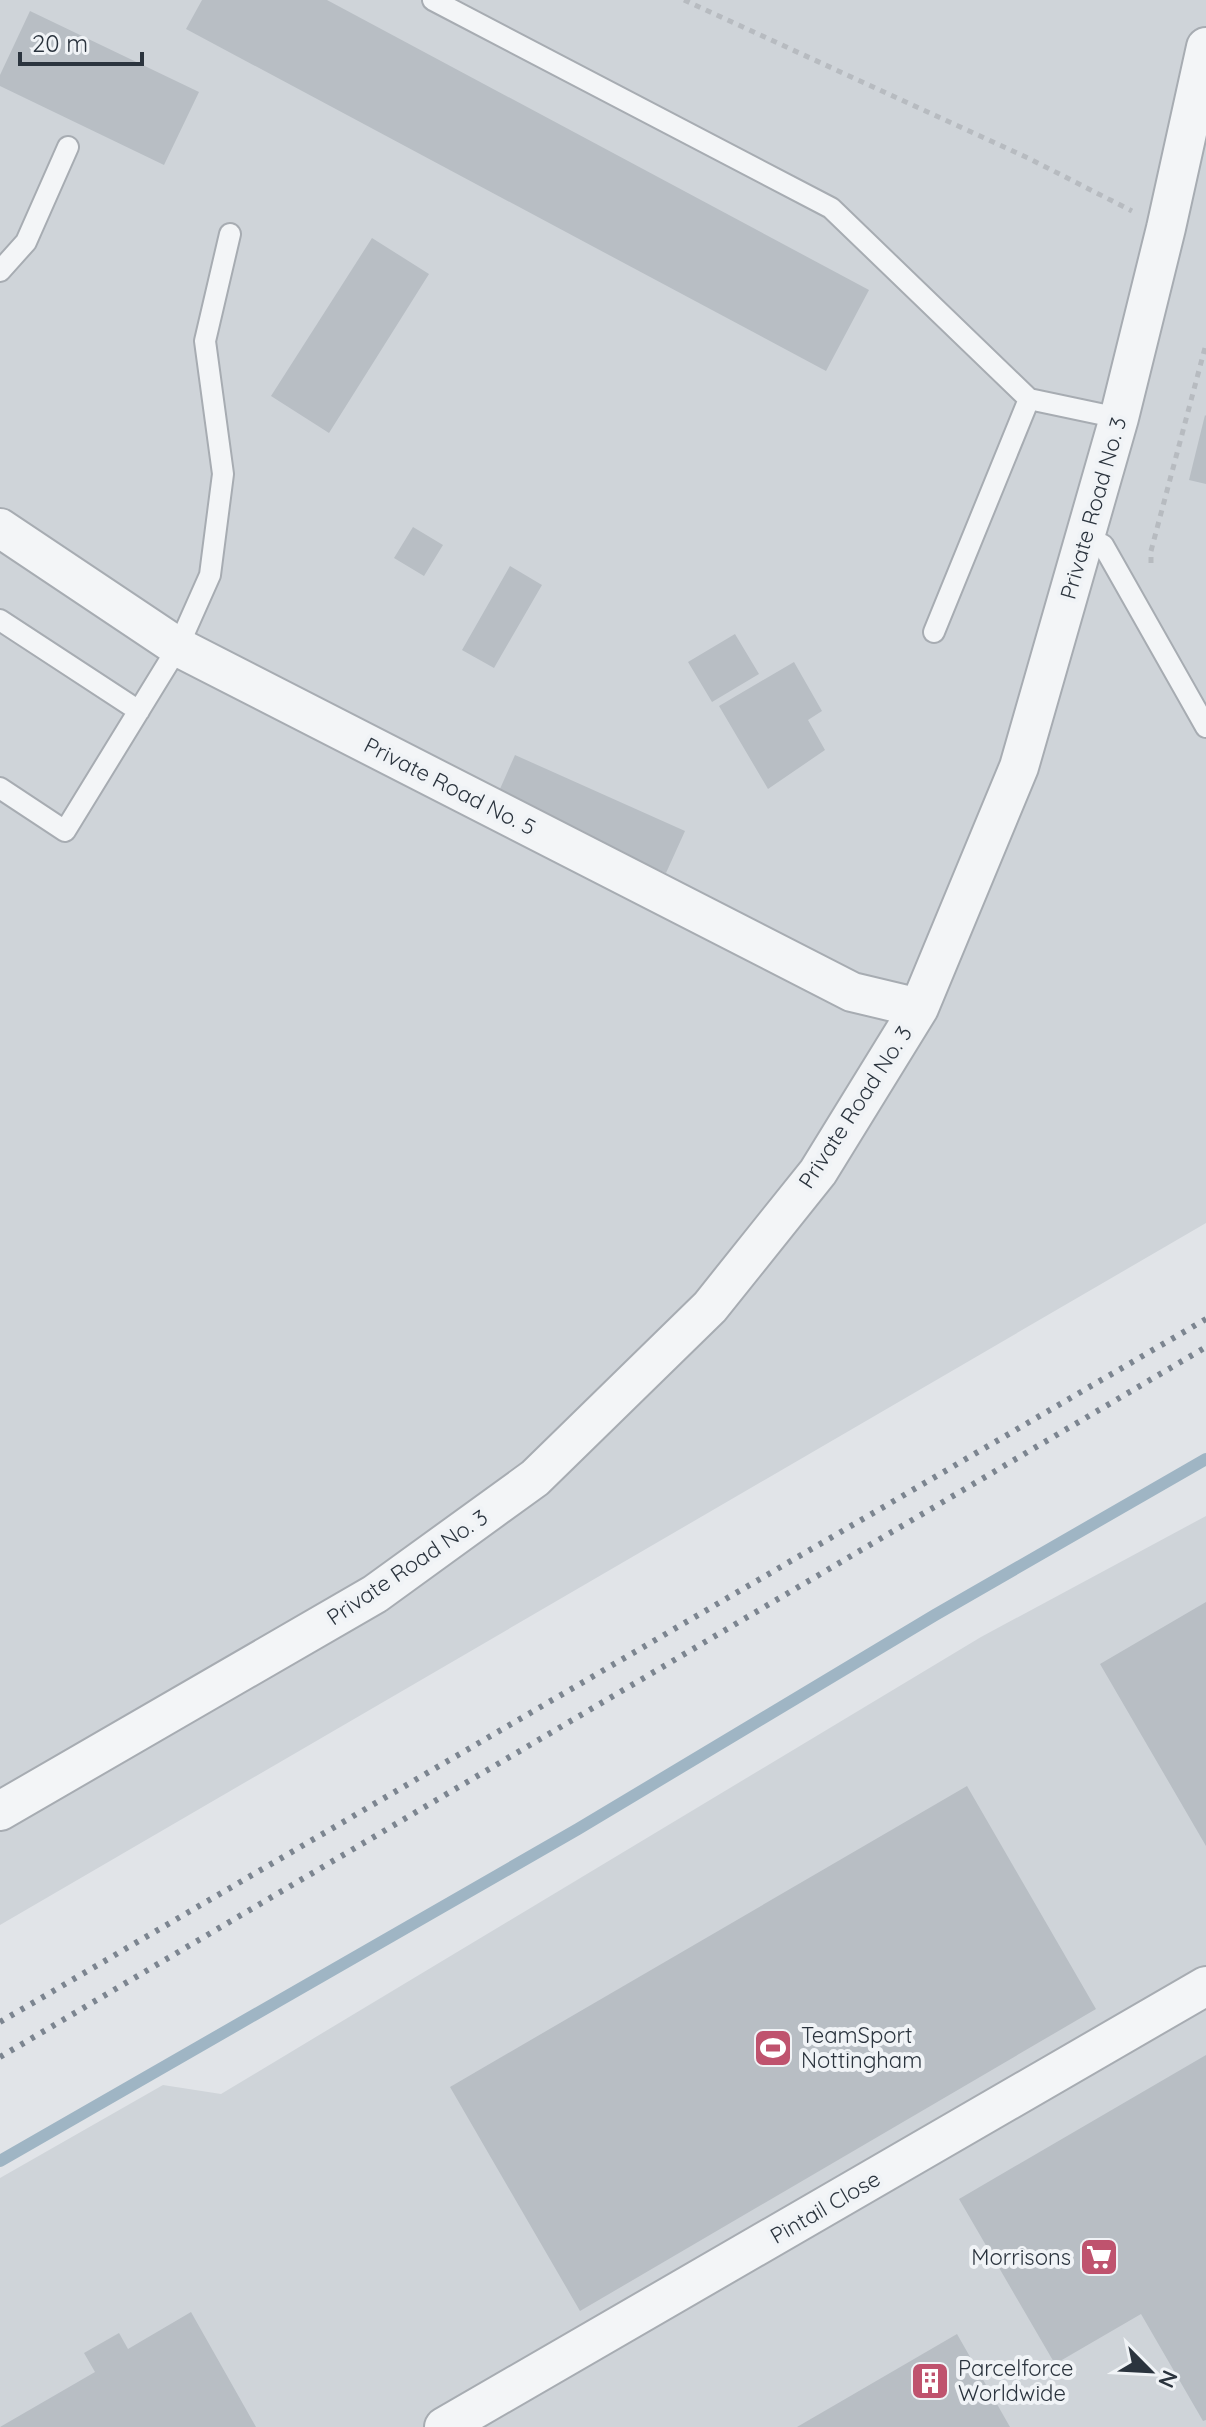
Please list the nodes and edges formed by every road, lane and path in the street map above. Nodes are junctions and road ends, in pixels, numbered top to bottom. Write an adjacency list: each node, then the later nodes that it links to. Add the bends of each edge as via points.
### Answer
1 (433, 0): 9 (lane, via 831,208)
2 (684, 0): 5 (path, via 1030,159)
3 (1206, 47): 5 (street, Private Road No. 3)
4 (68, 147): 7 (lane, via 26,242)
5 (1166, 228): 10 (street, Private Road No. 3)
6 (230, 234): 18 (lane, via 205,341 223,474 210,575)
7 (0, 271)
8 (1206, 344): 14 (path)
9 (1029, 399): 10 (lane); 17 (lane)
10 (1119, 418): 12 (street, Private Road No. 3)
11 (0, 528): 18 (street, Private Road No. 5)
12 (1084, 536): 20 (lane, via 1103,545); 22 (street, Private Road No. 3, via 1019,767)
13 (1143, 548): 14 (path)
14 (1149, 560): 15 (path)
15 (1156, 573)
16 (0, 620): 19 (lane)
17 (934, 632)
18 (178, 647): 19 (lane); 22 (street, Private Road No. 5, via 852,992)
19 (139, 711): 21 (lane, via 65,831)
20 (1205, 722)
21 (0, 788)
22 (919, 1008): 23 (street, Private Road No. 3, via 818,1172 710,1307 535,1478 375,1594)
23 (0, 1811)
24 (1206, 1986): 25 (street, Pintail Close)
25 (444, 2427)

